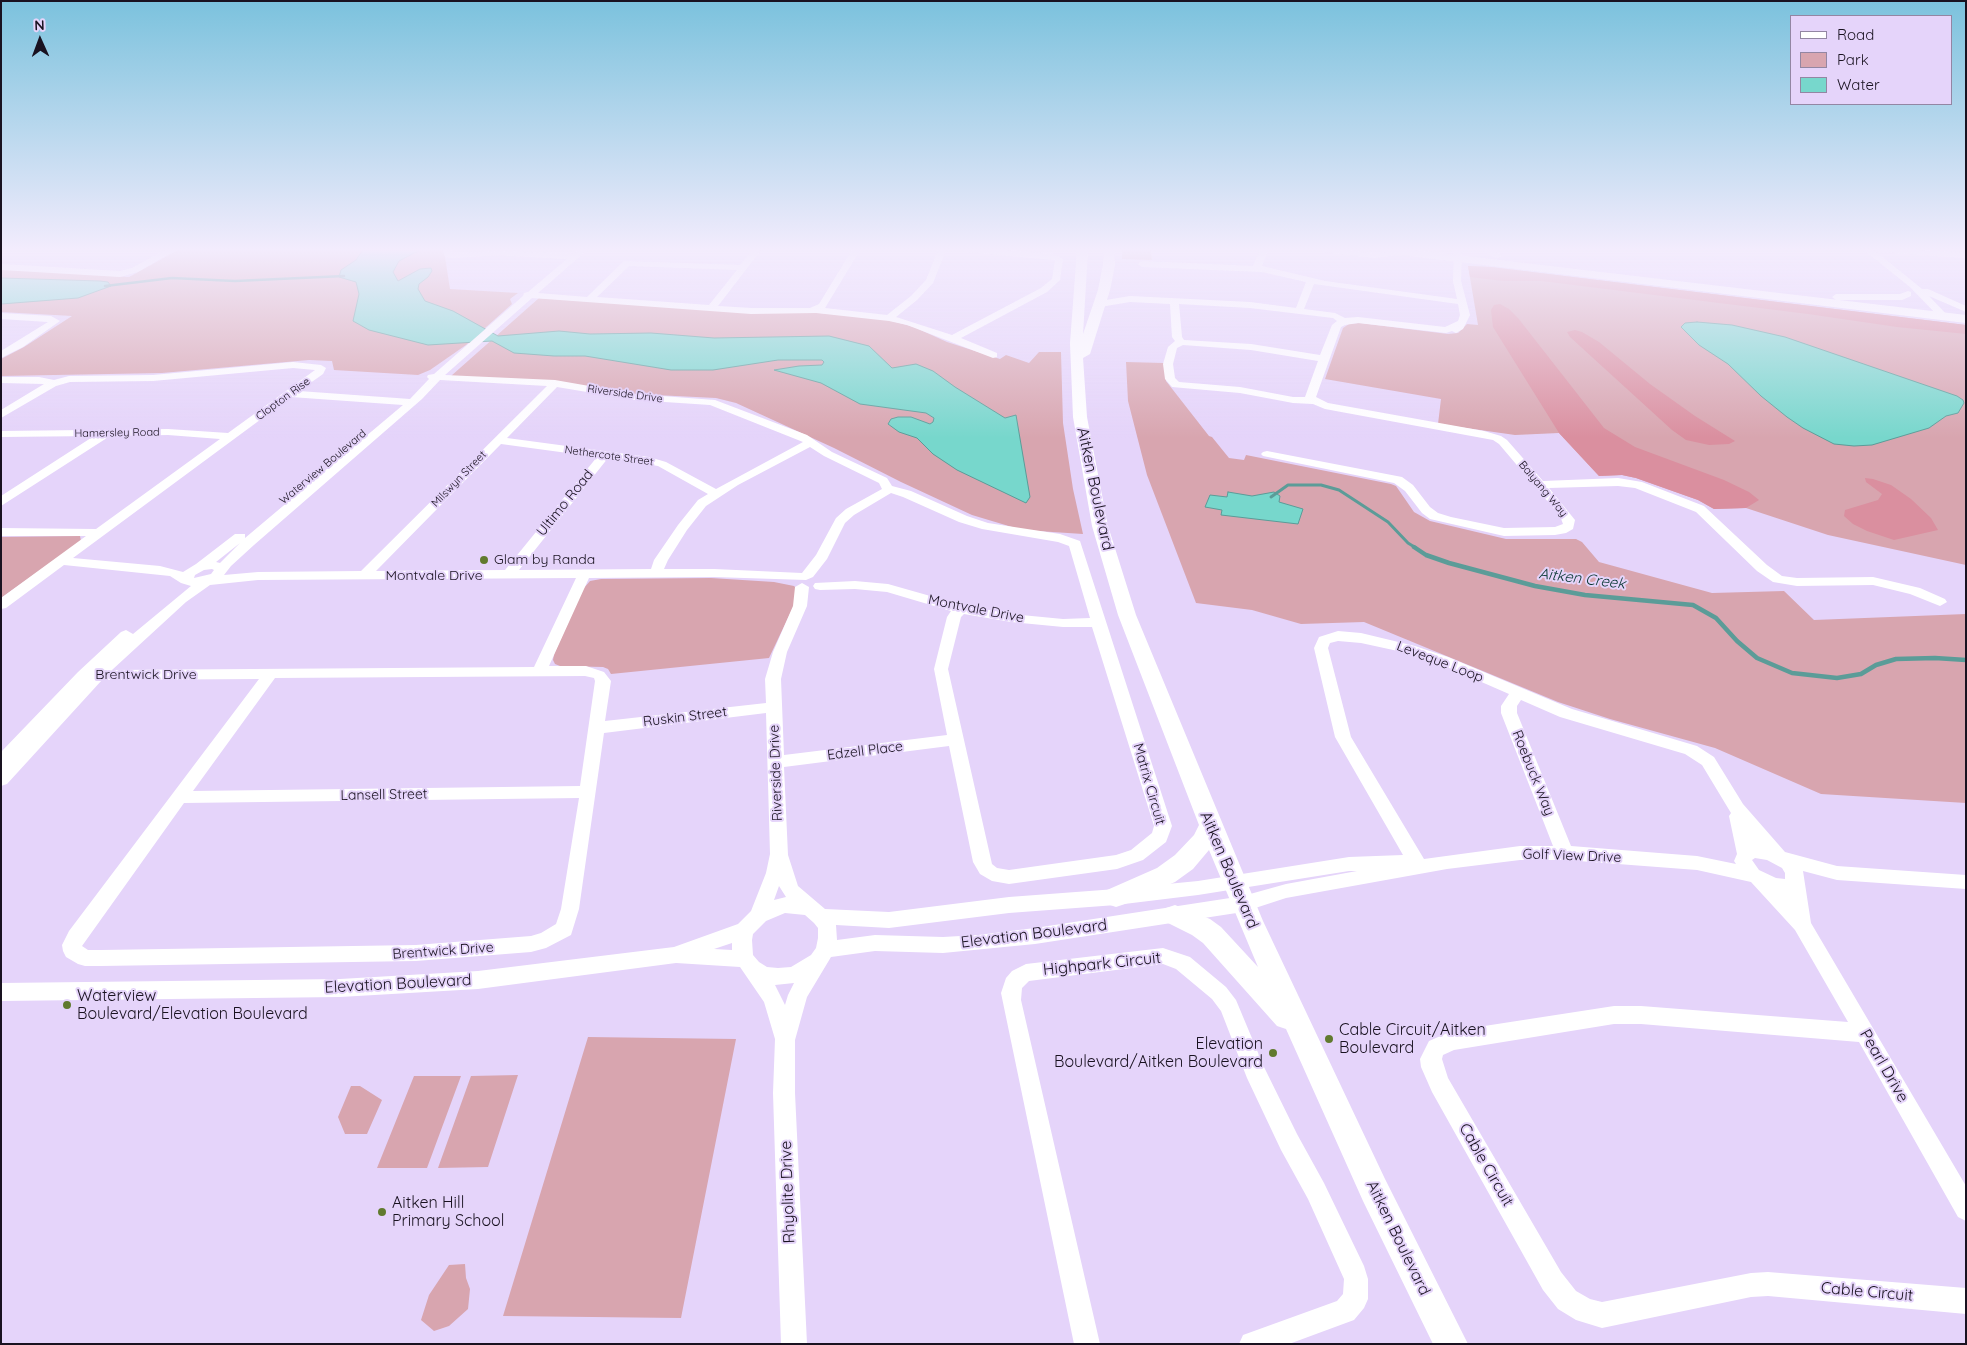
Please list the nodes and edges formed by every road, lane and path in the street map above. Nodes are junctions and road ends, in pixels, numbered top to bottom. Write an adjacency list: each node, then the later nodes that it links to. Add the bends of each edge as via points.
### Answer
1 (508, 313): 21 (street, Waterview Boulevard)
2 (841, 313): 12 (street)
3 (896, 313): 12 (street)
4 (1002, 313): 15 (street)
5 (1078, 313): 20 (main road, Aitken Boulevard)
6 (1097, 313): 20 (main road, Aitken Boulevard)
7 (1175, 313): 16 (street, via 1177,337)
8 (1310, 313): 14 (street, via 1329,316)
9 (1464, 313): 14 (street, via 1458,330 1450,332 1359,322)
10 (1940, 313): 13 (main road)
11 (1, 316): 17 (street, via 55,321)
12 (889, 318): 15 (street)
13 (1966, 319)
14 (1343, 324): 19 (street)
15 (952, 338): 18 (street)
16 (1181, 342): 19 (street, via 1251,347); 26 (street, Balyang Way, via 1173,348 1168,364 1170,379 1176,385)
17 (1, 355)
18 (993, 355)
19 (1325, 359): 26 (street)
20 (1076, 373): 71 (main road, Aitken Boulevard, via 1083,441 1100,526 1127,615)
21 (438, 375): 24 (street, Riverside Drive); 27 (street, Waterview Boulevard)
22 (1, 380): 23 (street)
23 (54, 383): 25 (street, Clopton Rise, via 70,379 153,378 293,365 321,368); 28 (street, Clopton Rise)
24 (555, 383): 32 (street, Milswyn Street); 33 (street, Riverside Drive, via 635,398 712,402)
25 (290, 394): 27 (street); 31 (street, Clopton Rise)
26 (1311, 399): 37 (street, Balyang Way, via 1325,406 1491,436 1503,442)
27 (406, 402): 36 (street, Waterview Boulevard)
28 (1, 415)
29 (107, 433): 30 (street, Hamersley Road); 31 (street, Hamersley Road); 40 (street)
30 (1, 434)
31 (232, 436): 42 (street, Clopton Rise)
32 (496, 440): 34 (street, Nethercote Street); 51 (street, Milswyn Street)
33 (811, 442): 38 (street, Riverside Drive, via 883,481); 39 (street)
34 (604, 455): 39 (street, Nethercote Street, via 662,464); 49 (street, Ultimo Road)
35 (1270, 457): 37 (street, Balyang Way, via 1398,480 1409,488 1426,510 1439,517 1504,532 1555,531 1569,526 1569,520)
36 (323, 472): 45 (street, Waterview Boulevard); 46 (street, Waterview Boulevard, via 226,548)
37 (1540, 484): 54 (street, via 1631,483 1700,508 1767,573 1778,579 1797,582 1873,581 1915,591)
38 (888, 488): 53 (street, via 840,521); 57 (street, Matrix Circuit, via 986,526 1072,541 1077,546)
39 (715, 493): 48 (street, via 682,528 661,560)
40 (1, 502)
41 (1, 532): 42 (street)
42 (98, 533): 43 (street, Clopton Rise)
43 (61, 561): 44 (street); 55 (street, Clopton Rise)
44 (160, 570): 46 (street); 52 (street)
45 (221, 570): 46 (street, Montvale Drive, via 214,565); 50 (street, Montvale Drive)
46 (203, 574): 50 (street, Montvale Drive); 52 (street, Waterview Boulevard, via 189,573); 60 (street, Waterview Boulevard, via 160,618)
47 (584, 574): 48 (street, Montvale Drive); 49 (street, Montvale Drive); 58 (street)
48 (656, 574): 53 (street, Montvale Drive, via 714,573)
49 (508, 575): 51 (street, Montvale Drive)
50 (258, 576): 51 (street, Montvale Drive)
51 (364, 576)
52 (186, 579): 60 (street, Waterview Boulevard)
53 (812, 581): 56 (street, Montvale Drive, via 888,588); 62 (street, Riverside Drive, via 775,664)
54 (1940, 602)
55 (1, 605)
56 (960, 609): 57 (street, Montvale Drive, via 1039,621); 64 (street, Matrix Circuit, via 954,617 940,669)
57 (1098, 622): 64 (street, Matrix Circuit, via 1163,826 1160,837 1137,855 1117,862 1019,876 992,874 982,862)
58 (540, 672): 59 (street, Brentwick Drive); 63 (street, Brentwick Drive, via 586,671 602,677)
59 (270, 674): 60 (street, Brentwick Drive); 69 (street, Brentwick Drive)
60 (90, 676): 66 (street, Waterview Boulevard); 67 (street, Waterview Boulevard)
61 (1518, 694): 70 (street, Leveque Loop, via 1582,718 1692,750 1712,766); 72 (street, Roebuck Way, via 1509,706 1509,713); 77 (street, Leveque Loop, via 1443,660 1392,644 1344,636 1324,640 1321,648 1343,737)
62 (774, 707): 63 (street, Ruskin Street); 65 (street, Riverside Drive)
63 (596, 728): 68 (street, Brentwick Drive)
64 (955, 740): 65 (street, Edzell Place)
65 (776, 762): 73 (street, Riverside Drive)
66 (1, 763)
67 (1, 780)
68 (588, 792): 69 (street, Lansell Street); 69 (street, Brentwick Drive, via 568,921 564,929 546,940 471,950 360,955 101,958 78,955 72,946 76,937)
69 (180, 797)
70 (1737, 809): 74 (street, Leveque Loop); 75 (street, Leveque Loop)
71 (1210, 826): 82 (main road, Aitken Boulevard); 83 (main road, via 1203,841 1184,862 1166,875)
72 (1565, 853): 76 (street, Golf View Drive); 77 (street, Golf View Drive, via 1520,853)
73 (779, 855): 84 (street, Riverside Drive, via 790,890); 85 (street, Riverside Drive)
74 (1745, 855): 75 (street, Golf View Drive, via 1759,850); 76 (street, Golf View Drive); 79 (street, Leveque Loop, via 1745,866)
75 (1780, 858): 78 (street); 80 (street, Leveque Loop, via 1794,872)
76 (1697, 863): 79 (street, Golf View Drive)
77 (1418, 865): 82 (street, Golf View Drive, via 1286,891)
78 (1836, 873): 80 (street); 81 (street)
79 (1756, 878): 80 (street, Golf View Drive, via 1779,887); 87 (street, Pearl Drive)
80 (1795, 881): 87 (street, Pearl Drive)
81 (1966, 882)
82 (1238, 893): 83 (street, Elevation Boulevard); 86 (street, Elevation Boulevard); 93 (main road, Aitken Boulevard)
83 (1116, 897): 84 (street, Elevation Boulevard, via 1009,905 889,920)
84 (816, 913): 85 (street, via 798,905 785,905); 90 (street, via 827,927 828,938)
85 (759, 915): 88 (street)
86 (1175, 915): 90 (street, Elevation Boulevard, via 978,943 875,943); 93 (main road, via 1212,935)
87 (1802, 924): 94 (street, Pearl Drive)
88 (745, 930): 89 (street, Elevation Boulevard); 91 (street, via 742,945)
89 (674, 955): 91 (street, Elevation Boulevard); 92 (street, Elevation Boulevard, via 409,986)
90 (821, 955): 91 (street, via 806,969 778,977 764,975); 95 (street, Rhyolite Drive, via 798,995)
91 (748, 964): 95 (street, Rhyolite Drive, via 773,998)
92 (1, 992)
93 (1300, 1032): 101 (main road, Aitken Boulevard)
94 (1865, 1033): 96 (street, Pearl Drive); 97 (street, Cable Circuit, via 1614,1015 1452,1041 1436,1048 1432,1067 1552,1281 1567,1300 1585,1311 1602,1315 1768,1284)
95 (785, 1040): 98 (street, Rhyolite Drive, via 784,1093)
96 (1966, 1209)
97 (1966, 1301)
98 (794, 1344)
99 (1087, 1344): 100 (street, Highpark Circuit, via 1011,993 1013,984 1026,973 1163,956 1183,962 1229,1006 1255,1071 1356,1279 1356,1299 1345,1311)
100 (1252, 1344)
101 (1451, 1344)

